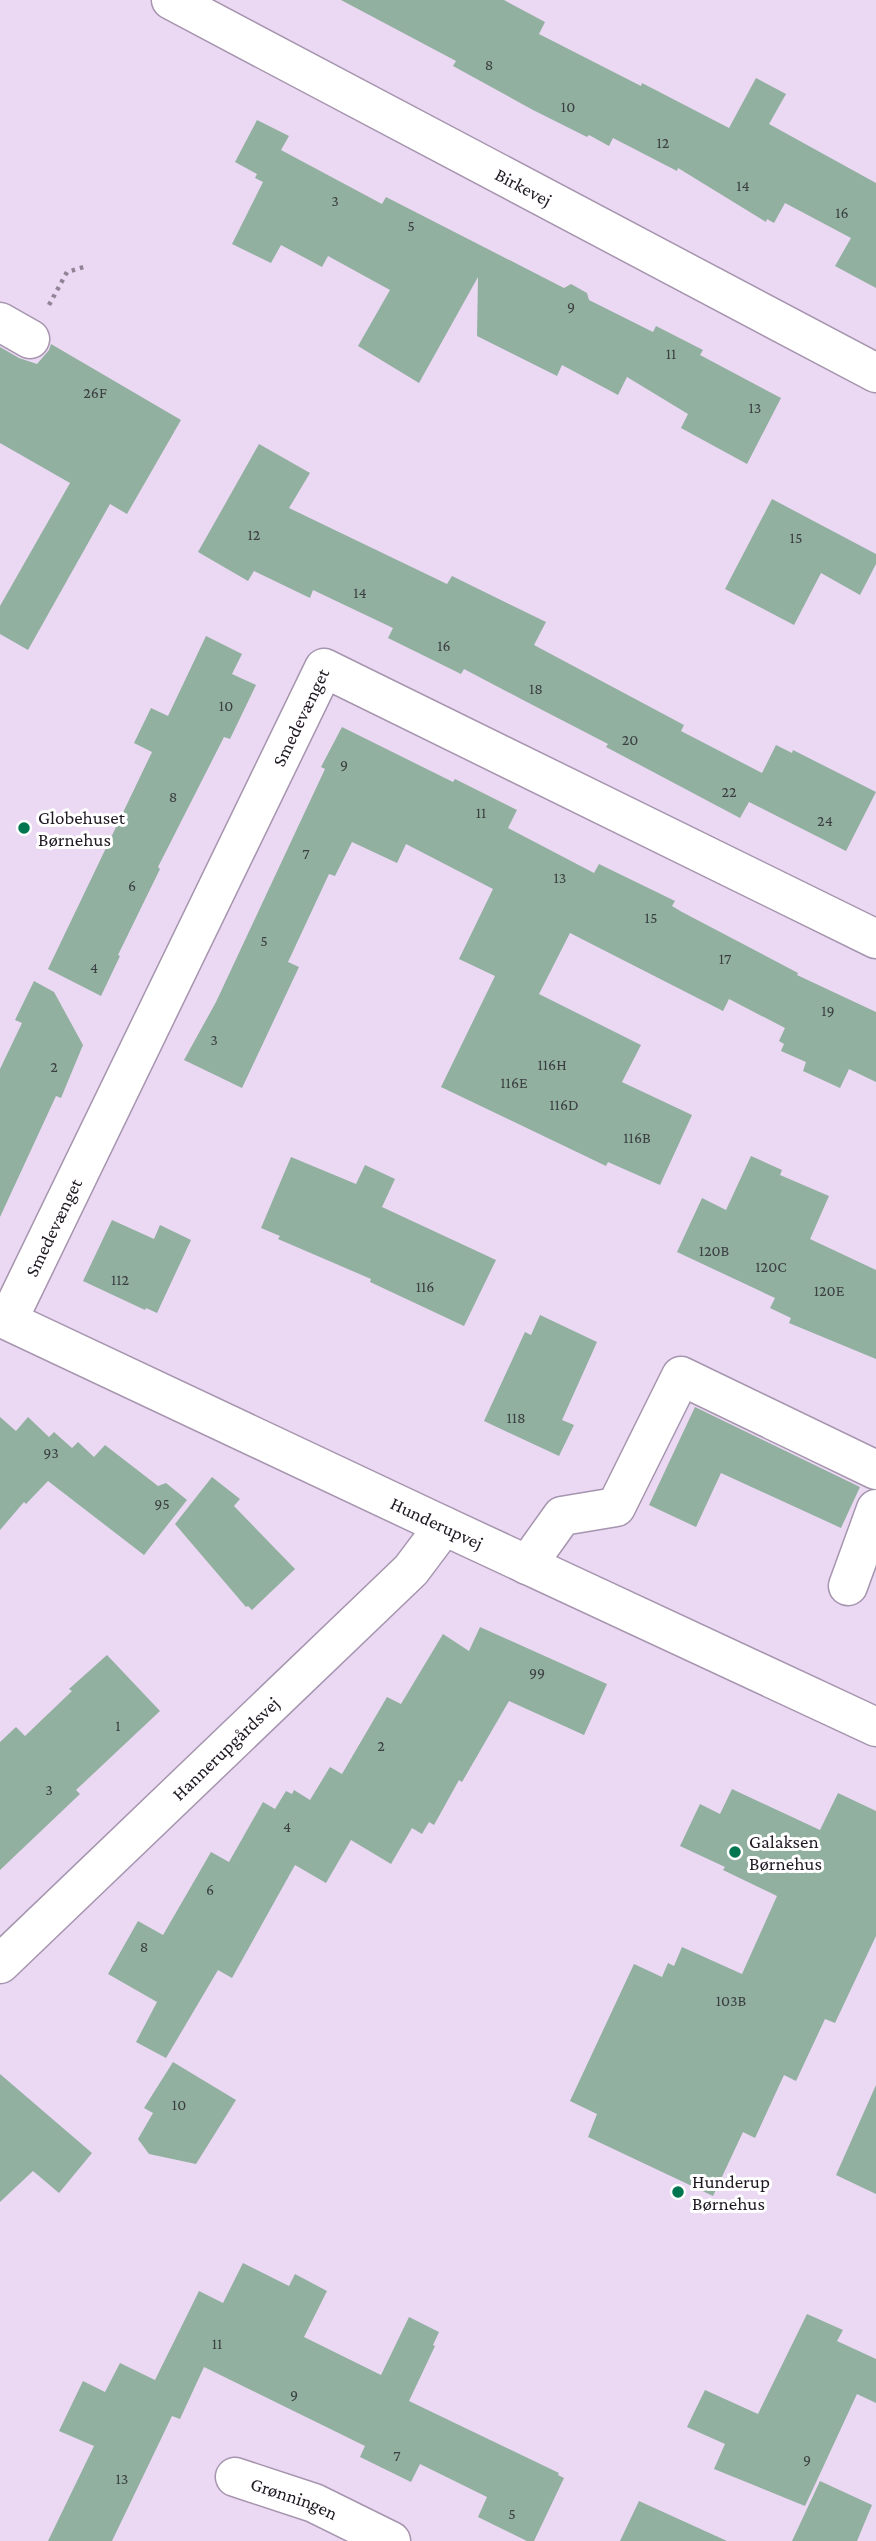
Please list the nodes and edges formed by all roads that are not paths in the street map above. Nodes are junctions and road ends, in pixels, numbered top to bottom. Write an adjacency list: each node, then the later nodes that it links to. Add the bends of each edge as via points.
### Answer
1 (172, 0): 2 (street, Birkevej)
2 (876, 373)
3 (876, 939): 4 (street, Smedevænget, via 324,668)
4 (4, 1319): 7 (street, Hunderupvej)
5 (876, 1470): 8 (street, via 681,1376 616,1507 562,1516)
6 (876, 1510): 9 (street)
7 (444, 1526): 8 (street, Hunderupvej); 11 (street, Hannerupgårdsvej, via 411,1570)
8 (527, 1565): 10 (street, Hunderupvej)
9 (848, 1586)
10 (876, 1727)
11 (0, 1964)
12 (235, 2477): 13 (street, Grønningen, via 314,2503)
13 (390, 2541)

